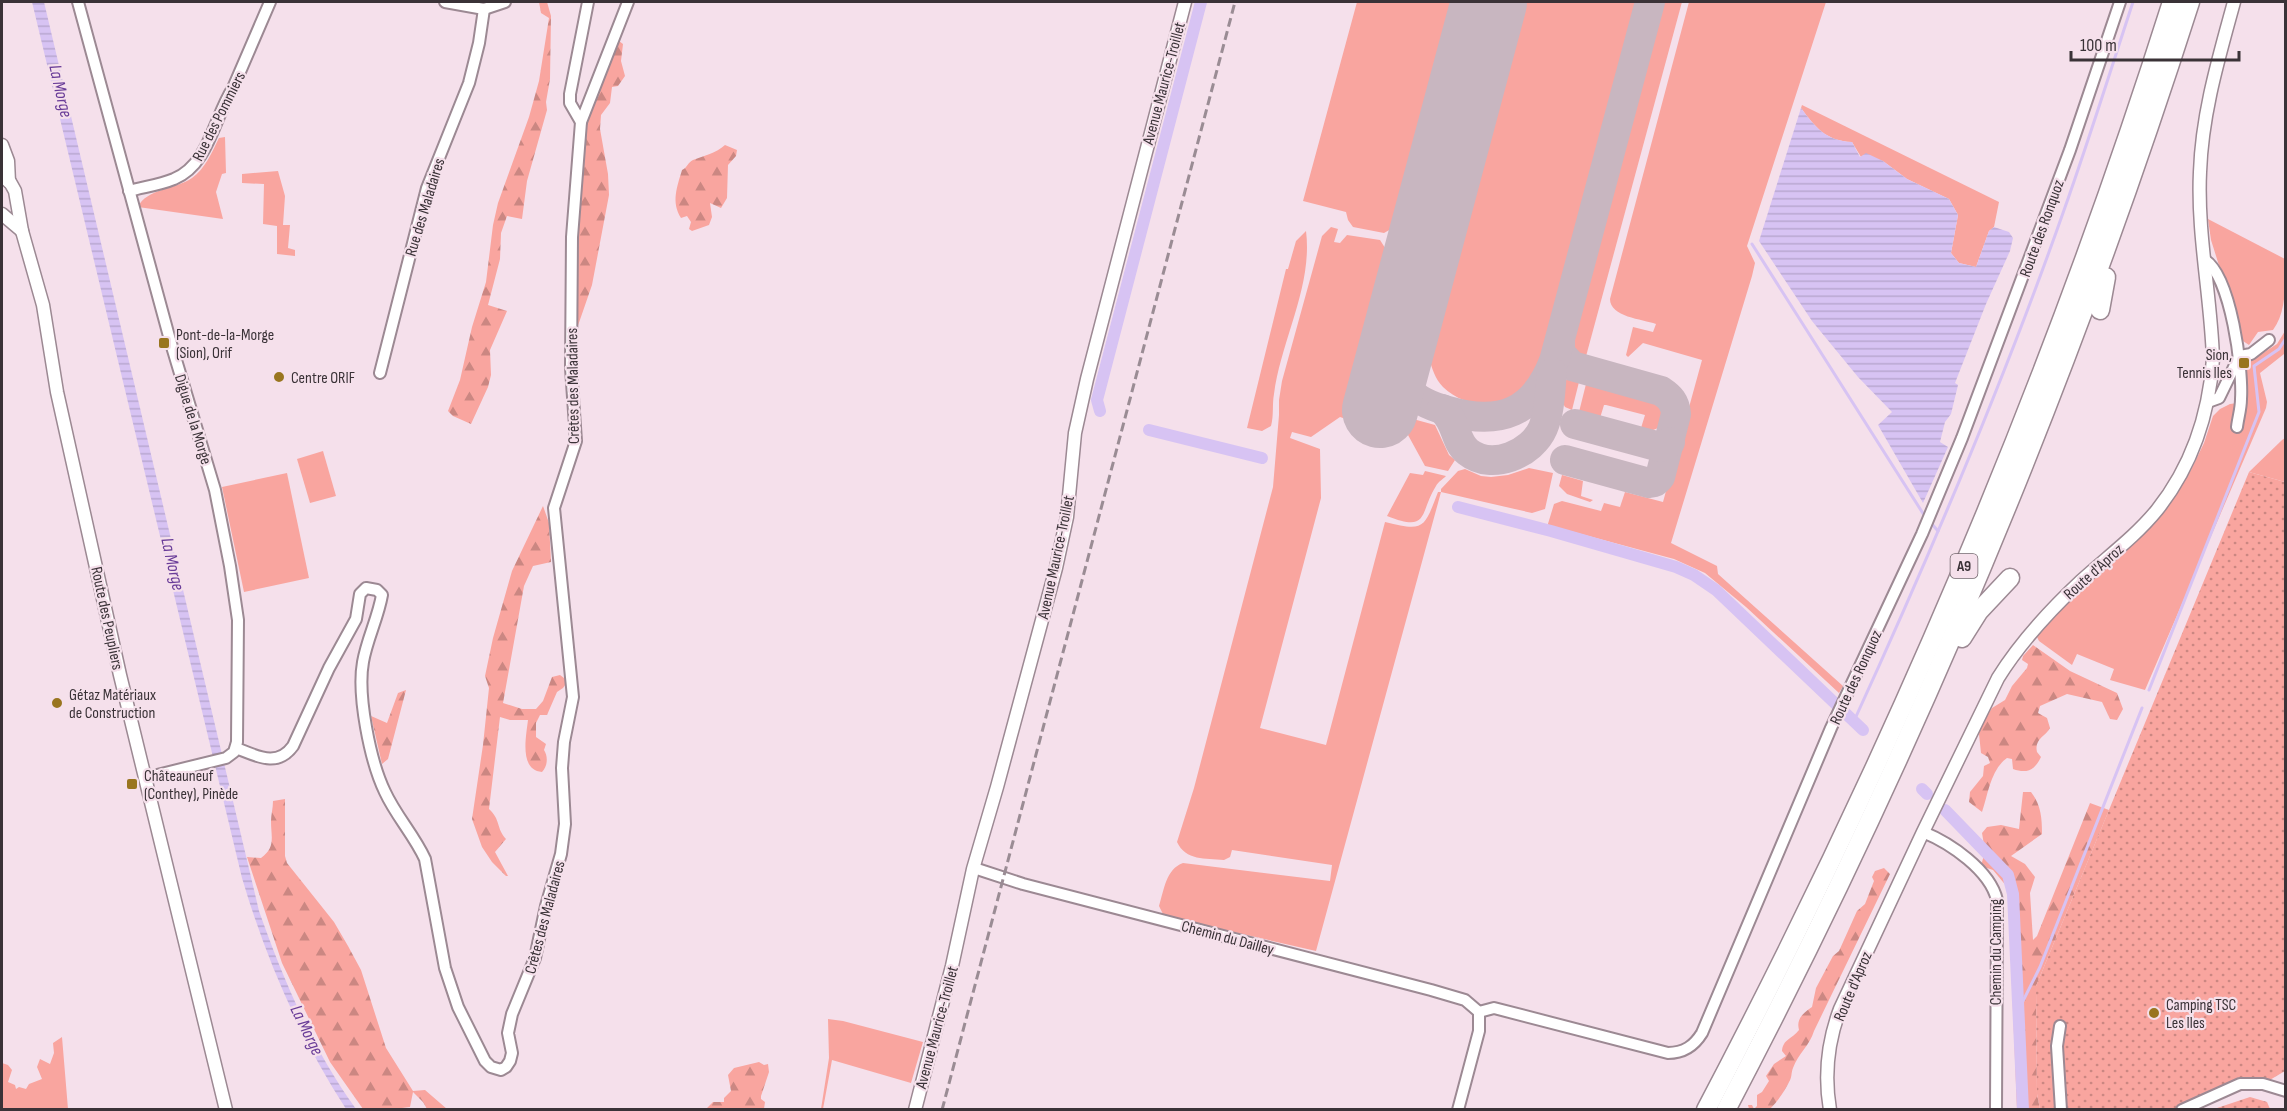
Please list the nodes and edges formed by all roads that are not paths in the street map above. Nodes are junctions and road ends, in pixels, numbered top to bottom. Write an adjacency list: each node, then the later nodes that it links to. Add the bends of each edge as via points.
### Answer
1 (78, 2): 18 (street, Digue de la Morge)
2 (270, 2): 18 (street, Rue des Pommiers, via 197,162 174,179)
3 (445, 2): 12 (street)
4 (505, 2): 12 (street)
5 (588, 2): 13 (street, via 570,94 570,103)
6 (628, 2): 13 (street, Crêtes des Maladaires)
7 (1185, 2): 34 (street, Avenue Maurice-Troillet, via 1084,389 1056,568)
8 (2120, 2): 35 (street, Route des Ronquoz, via 2040,234 1933,509 1834,723 1702,1033 1693,1045 1664,1053 1494,1008)
9 (2172, 2): 41 (highway, A9, via 2065,310 1961,572 1842,839)
10 (2190, 2): 16 (highway, A9)
11 (2234, 2): 22 (street, Route d'Aproz, via 2207,110 2201,152)
12 (484, 9): 26 (street, Rue des Maladaires, via 469,83 427,188)
13 (581, 122): 31 (street, Crêtes des Maladaires, via 572,237 571,368 576,441 554,508 573,697 562,768 566,824 535,958 512,1014 508,1033 512,1053 506,1067 501,1070 485,1061 458,1007 445,968 425,859 385,793 371,752 361,686 363,662 382,595 377,590 366,588 360,594 356,619 287,754 272,759)
14 (2, 147): 15 (street); 17 (street, via 8,161)
15 (2, 157)
16 (2135, 169): 23 (highway); 30 (highway, A9, via 2041,423)
17 (5, 179): 19 (street, Route des Peupliers, via 14,188)
18 (129, 191): 31 (street, Digue de la Morge, via 210,469 224,532 238,620)
19 (15, 198): 20 (street); 21 (street, Route des Peupliers)
20 (2, 213): 21 (street)
21 (22, 231): 32 (street, Route des Peupliers, via 43,305 57,392)
22 (2205, 260): 25 (street, via 2222,282); 27 (street, Route d'Aproz, via 2213,359)
23 (2100, 310)
24 (2269, 340): 25 (street, via 2251,354)
25 (2240, 356): 27 (street, via 2219,398); 28 (street)
26 (380, 373)
27 (2208, 402): 33 (street, Route d'Aproz, via 2188,460 2157,510 2039,621 2011,656 1977,717)
28 (2237, 427)
29 (2010, 578): 30 (highway, via 1979,611)
30 (1922, 707): 42 (highway, A9, via 1831,902)
31 (236, 748): 32 (street, via 226,758)
32 (145, 778): 38 (street, Route des Peupliers)
33 (1923, 832): 43 (street, Route d'Aproz, via 1836,1019 1827,1061); 44 (street, Chemin du Camping, via 1956,850 1994,888)
34 (974, 868): 35 (street, Chemin du Dailley, via 1431,990 1462,999); 39 (street, Avenue Maurice-Troillet)
35 (1479, 1011): 40 (street, via 1479,1031)
36 (2060, 1026): 45 (street, via 2057,1046)
37 (2286, 1091): 46 (street, via 2263,1083 2240,1084)
38 (226, 1110)
39 (915, 1110)
40 (1458, 1110)
41 (1706, 1110)
42 (1726, 1110)
43 (1830, 1110)
44 (1996, 1110)
45 (2061, 1110)
46 (2182, 1110)

